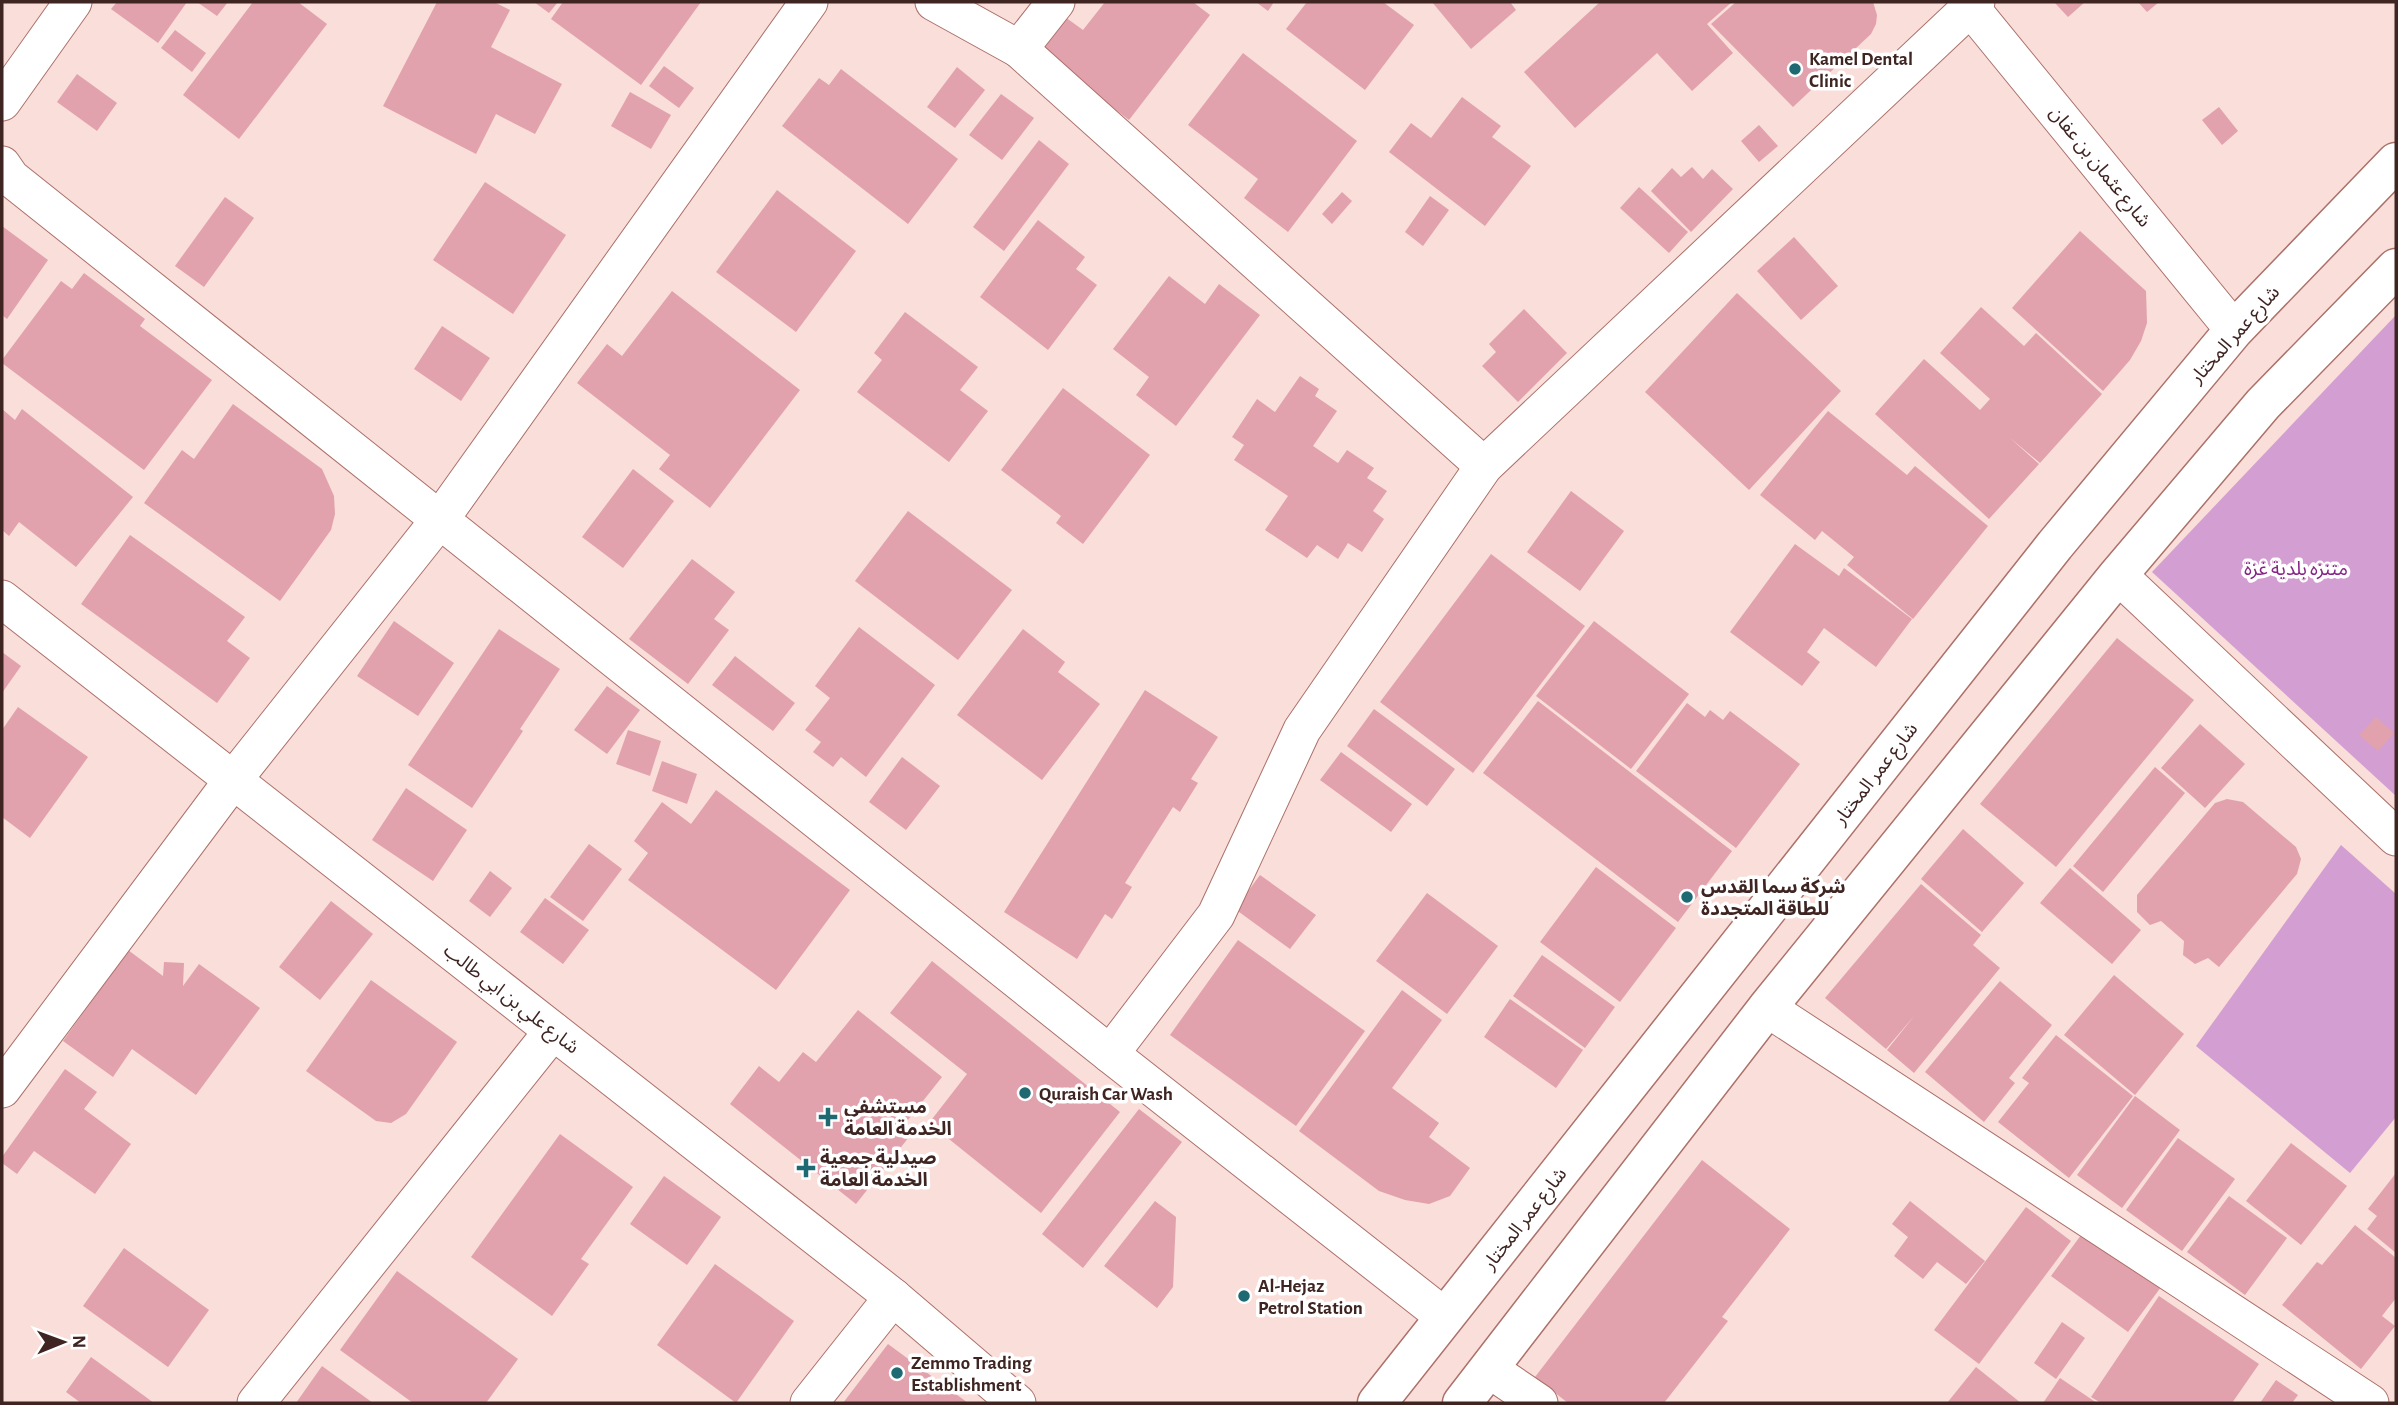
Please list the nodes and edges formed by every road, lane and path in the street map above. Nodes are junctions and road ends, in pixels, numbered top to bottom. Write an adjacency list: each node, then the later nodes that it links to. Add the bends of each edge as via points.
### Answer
1 (73, 2): 7 (street)
2 (809, 2): 13 (street)
3 (934, 2): 6 (street)
4 (1056, 2): 6 (street)
5 (1971, 3): 11 (street, شارع عثمان بن عفان); 12 (street)
6 (1019, 49): 12 (street)
7 (2, 102)
8 (2396, 162): 11 (main road, شارع عمر المختار)
9 (2, 164): 13 (street, via 11,178)
10 (2396, 268): 14 (main road, via 2263,404)
11 (2234, 330): 23 (main road, شارع عمر المختار, via 2055,545)
12 (1484, 466): 20 (street, via 1302,730 1216,915)
13 (440, 518): 16 (street); 20 (street)
14 (2118, 575): 17 (street); 18 (main road)
15 (2, 599): 16 (street, شارع علي بن ابي طالب)
16 (233, 780): 19 (street, شارع علي بن ابي طالب); 21 (street)
17 (2396, 836)
18 (1767, 1008): 24 (main road); 31 (street)
19 (553, 1031): 22 (street, شارع علي بن ابي طالب); 25 (street)
20 (1110, 1054): 23 (street)
21 (2, 1088)
22 (893, 1297): 26 (street); 27 (street, شارع علي بن ابي طالب)
23 (1445, 1317): 28 (main road, شارع عمر المختار)
24 (1489, 1369): 29 (main road); 30 (street)
25 (256, 1403)
26 (809, 1403)
27 (1017, 1403)
28 (1377, 1403)
29 (1462, 1403)
30 (1539, 1403)
31 (2370, 1403)

